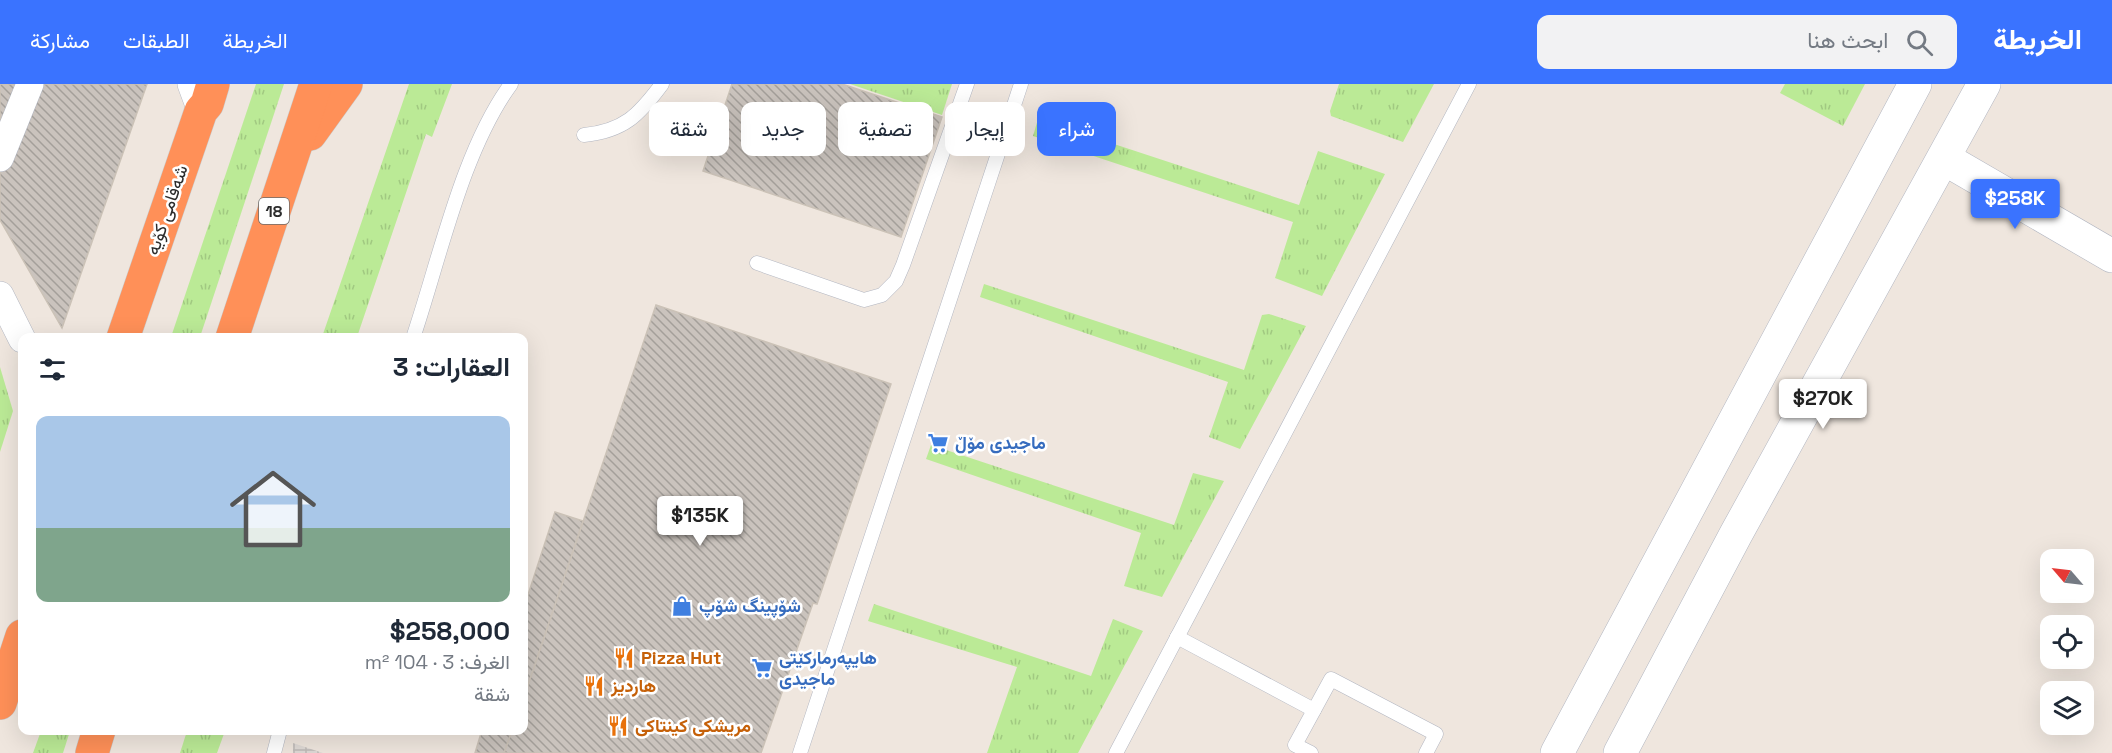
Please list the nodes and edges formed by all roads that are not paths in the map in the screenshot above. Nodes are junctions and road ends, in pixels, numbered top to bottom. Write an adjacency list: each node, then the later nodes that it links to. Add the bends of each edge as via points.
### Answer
1 (30, 84): 13 (street)
2 (316, 84): 15 (highway, 18)
3 (346, 84): 15 (highway)
4 (511, 84): 22 (lane, via 470,162)
5 (662, 84): 12 (lane, via 631,121 607,132)
6 (967, 84): 17 (lane, via 903,265 896,281 882,295 864,300)
7 (1021, 84): 31 (lane)
8 (1469, 84): 23 (lane)
9 (1915, 84): 35 (street)
10 (1984, 84): 14 (street)
11 (203, 93): 20 (highway, شەقامی کۆیە)
12 (584, 135)
13 (0, 158)
14 (1945, 159): 16 (street); 36 (street)
15 (287, 171): 21 (highway, 18)
16 (2112, 256)
17 (757, 263)
18 (0, 295): 19 (street)
19 (19, 333)
20 (125, 333)
21 (234, 333)
22 (414, 333)
23 (1177, 637): 26 (lane); 32 (lane)
24 (18, 648): 25 (highway)
25 (0, 703)
26 (1314, 710): 33 (lane, via 1295,745); 34 (lane, via 1331,679 1436,734)
27 (97, 735): 29 (highway)
28 (279, 735): 30 (lane)
29 (92, 753)
30 (274, 753)
31 (800, 753)
32 (1116, 753)
33 (1311, 753)
34 (1426, 753)
35 (1557, 753)
36 (1620, 753)

